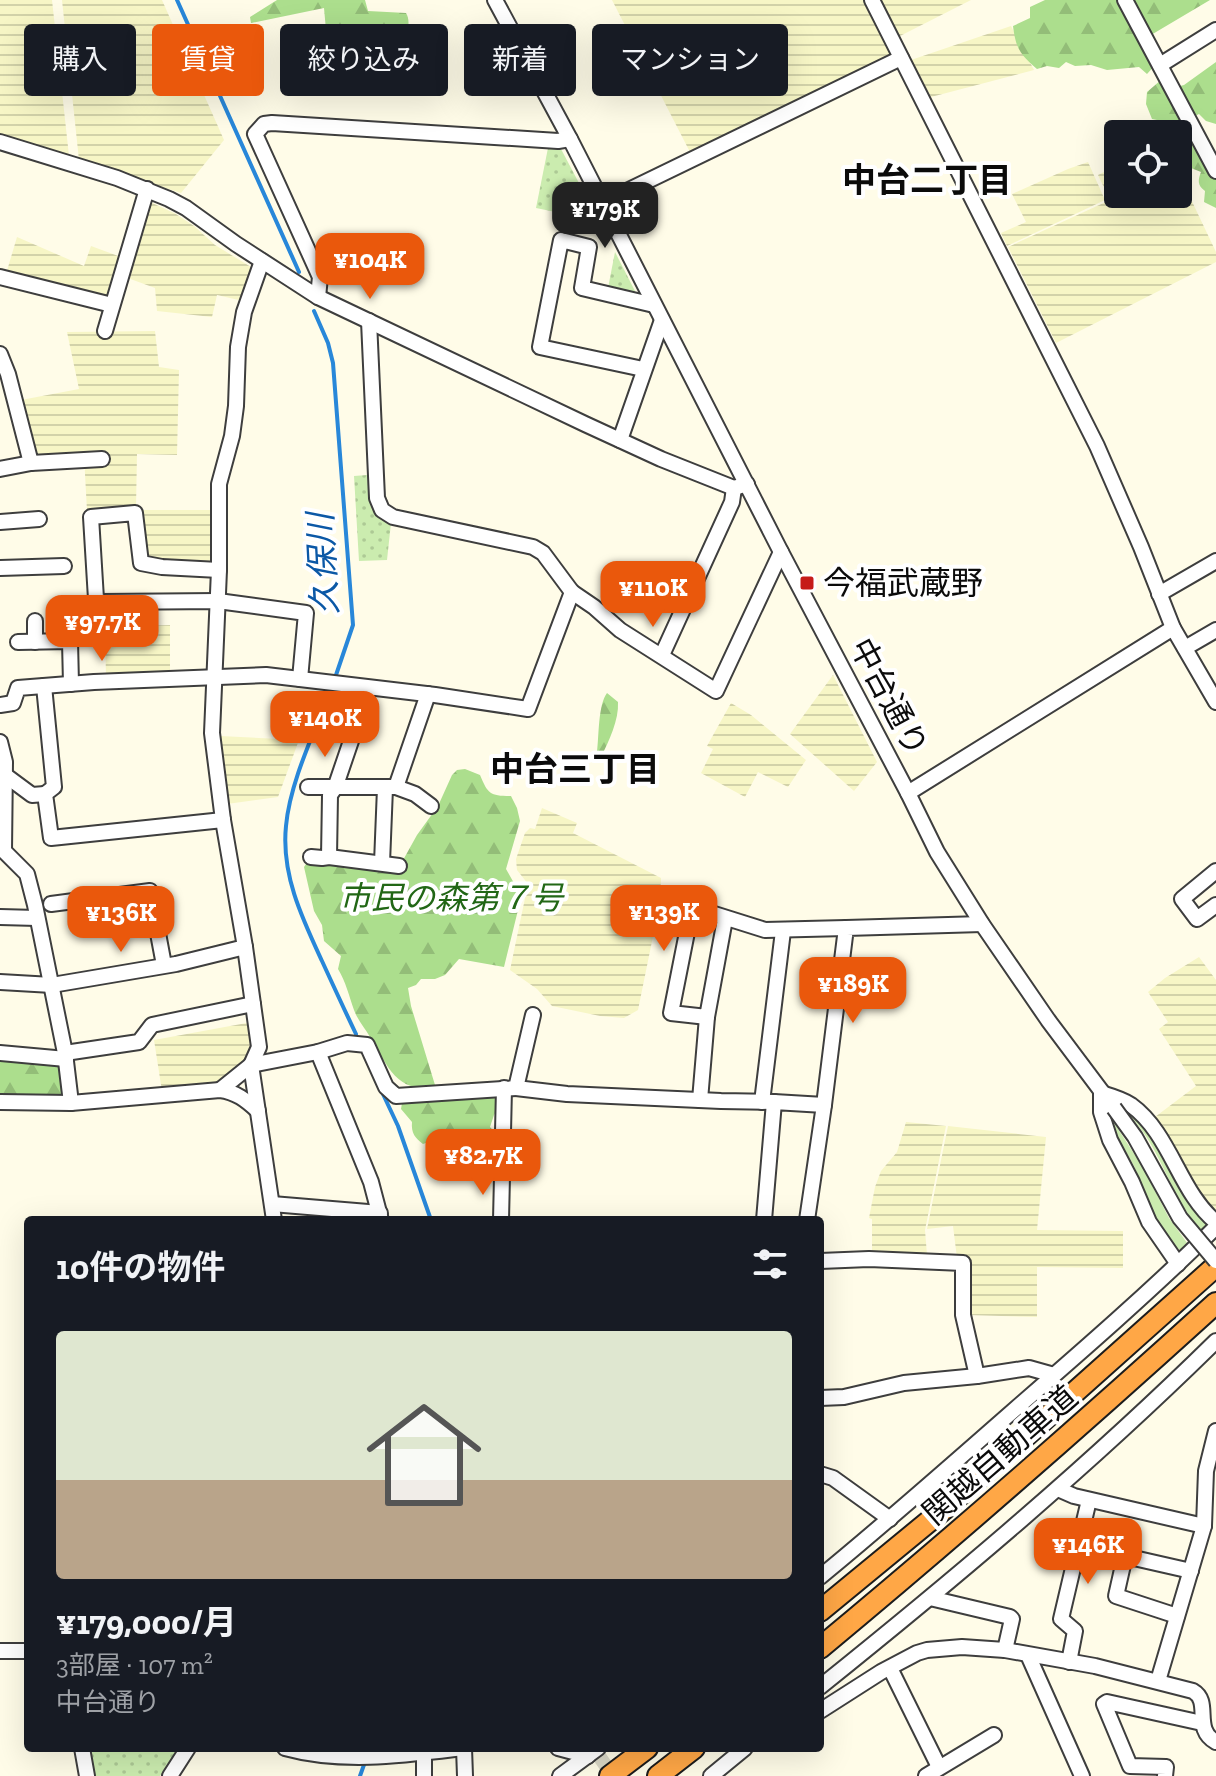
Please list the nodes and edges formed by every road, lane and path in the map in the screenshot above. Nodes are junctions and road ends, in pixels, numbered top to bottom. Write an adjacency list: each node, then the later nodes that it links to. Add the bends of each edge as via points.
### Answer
1 (495, 0): 7 (street, 中台通り)
2 (872, 0): 5 (street)
3 (1125, 0): 6 (street)
4 (1216, 30): 6 (street)
5 (901, 58): 11 (street); 36 (street, via 1097,446)
6 (1160, 65): 9 (street)
7 (570, 139): 11 (street, 中台通り); 14 (street, via 264,124 255,134 320,277)
8 (0, 142): 10 (street)
9 (1216, 171)
10 (147, 189): 12 (street, via 186,208); 15 (street)
11 (602, 203): 16 (street, 中台通り)
12 (262, 261): 14 (street); 34 (street, via 238,347 232,436 219,484)
13 (0, 277): 15 (street)
14 (318, 297): 18 (street)
15 (112, 305): 19 (street)
16 (654, 305): 17 (street, 中台通り); 21 (street, via 582,288 589,247 561,240 540,347)
17 (662, 320): 21 (street); 27 (street, 中台通り)
18 (369, 321): 23 (street); 35 (street, via 377,498 382,510 393,517 533,547)
19 (105, 331)
20 (0, 354): 22 (street, via 8,374)
21 (643, 369): 23 (street)
22 (6, 393): 25 (street)
23 (620, 440): 27 (street)
24 (102, 459): 25 (street)
25 (31, 463): 26 (street)
26 (0, 469)
27 (740, 486): 30 (street, 中台通り); 44 (street)
28 (39, 519): 29 (street)
29 (0, 522)
30 (781, 552): 44 (street, via 716,691); 58 (street, 中台通り)
31 (1216, 561): 36 (street)
32 (64, 566): 33 (street)
33 (0, 568)
34 (219, 570): 37 (street); 37 (street, via 141,563 135,513 91,517 96,599)
35 (572, 592): 44 (street); 50 (street, via 528,709)
36 (1159, 594): 39 (street)
37 (218, 601): 45 (street); 46 (street, via 307,614)
38 (35, 621): 42 (street)
39 (1173, 628): 43 (street); 58 (street)
40 (1216, 630): 43 (street)
41 (18, 642): 42 (street)
42 (35, 642): 47 (street, via 70,641)
43 (1185, 648): 51 (street)
44 (662, 655)
45 (216, 677): 46 (street); 47 (street); 61 (street, via 212,733)
46 (300, 679): 49 (street)
47 (71, 684): 48 (street)
48 (44, 686): 52 (street, via 18,688 13,703); 59 (street, via 54,787)
49 (369, 688): 50 (street); 56 (street)
50 (428, 694): 57 (street)
51 (1216, 702)
52 (0, 705)
53 (0, 742): 54 (street)
54 (5, 775): 59 (street, via 32,795); 70 (street, via 4,851 27,874)
55 (308, 787): 56 (street)
56 (335, 788): 57 (street); 63 (street, via 330,795)
57 (390, 788): 60 (street, via 415,794); 64 (street)
58 (908, 793): 72 (street, 中台通り)
59 (45, 794): 61 (street, via 55,839)
60 (431, 806)
61 (223, 820): 75 (street)
62 (311, 857): 63 (street)
63 (329, 857): 64 (street)
64 (382, 863): 65 (street)
65 (399, 866)
66 (1216, 871): 68 (street, via 1182,899 1197,919)
67 (51, 904): 76 (street, via 150,891)
68 (1216, 905)
69 (0, 917): 70 (street)
70 (37, 918): 78 (street)
71 (725, 919): 74 (street); 81 (street); 81 (street, via 692,907 671,1013)
72 (982, 924): 73 (street); 88 (street, 中台通り)
73 (846, 928): 74 (street); 93 (street)
74 (783, 931): 91 (street)
75 (245, 947): 76 (street); 79 (street)
76 (164, 965): 78 (street)
77 (0, 982): 78 (street)
78 (52, 985): 84 (street)
79 (253, 1004): 84 (street, via 152,1025 139,1042); 85 (street, via 259,1047)
80 (533, 1015): 86 (street)
81 (707, 1017): 89 (street)
82 (318, 1052): 85 (street); 86 (street, via 347,1043 367,1045 386,1087 396,1096); 97 (street)
83 (0, 1053): 84 (street)
84 (65, 1056): 92 (street)
85 (251, 1065): 87 (street); 94 (street)
86 (510, 1088): 89 (street); 98 (street)
87 (220, 1090): 92 (street); 94 (street, via 241,1097)
88 (1101, 1093): 101 (street, via 1130,1105 1148,1122); 103 (street, via 1110,1140 1149,1222); 104 (street, 中台通り, bridge, via 1135,1137 1180,1218)
89 (700, 1100): 91 (street)
90 (0, 1102): 92 (street)
91 (768, 1102): 93 (street); 99 (street)
92 (71, 1103)
93 (824, 1105): 100 (street)
94 (258, 1111): 95 (street)
95 (272, 1204): 96 (street); 97 (street)
96 (274, 1216)
97 (380, 1216)
98 (501, 1216)
99 (764, 1216)
100 (808, 1216)
101 (1216, 1224): 103 (street)
102 (824, 1261): 108 (street, via 963,1263 963,1315)
103 (1178, 1264): 107 (street)
104 (1216, 1264): 119 (highway, 関越自動車道, via 944,1509)
105 (1216, 1303): 121 (highway, 関越自動車道, via 958,1534)
106 (1216, 1341): 112 (street)
107 (1054, 1375): 108 (street, via 1029,1368); 114 (street)
108 (977, 1376): 109 (street)
109 (824, 1398)
110 (1216, 1431): 115 (street, via 1206,1471)
111 (824, 1475): 114 (street)
112 (1058, 1489): 113 (street); 118 (street)
113 (1089, 1500): 115 (street); 126 (street, via 1061,1619 1075,1631)
114 (890, 1519): 117 (street)
115 (1204, 1526): 116 (street)
116 (1191, 1571): 120 (street); 120 (street, via 1125,1556 1116,1596)
117 (824, 1574)
118 (930, 1598): 122 (street, via 1010,1617); 129 (street)
119 (824, 1608)
120 (1177, 1616): 128 (street)
121 (824, 1645)
122 (1005, 1650): 125 (street); 127 (street, via 927,1650)
123 (0, 1651): 124 (street)
124 (24, 1651)
125 (1028, 1655): 126 (street); 157 (street)
126 (1069, 1662): 128 (street)
127 (890, 1668): 130 (street); 147 (street)
128 (1158, 1681): 131 (street, via 1199,1694)
129 (824, 1684)
130 (824, 1709)
131 (1202, 1723): 133 (street); 158 (street, via 1104,1704 1130,1766 1166,1767)
132 (994, 1735): 147 (street)
133 (1216, 1742)
134 (83, 1752): 148 (street)
135 (185, 1752): 149 (street)
136 (301, 1752): 137 (street)
137 (355, 1752): 145 (street)
138 (432, 1752): 145 (street)
139 (464, 1752): 151 (street)
140 (595, 1752): 152 (street)
141 (642, 1752): 153 (highway)
142 (689, 1752): 154 (highway)
143 (741, 1752): 146 (street)
144 (752, 1752): 146 (street)
145 (424, 1753): 150 (street)
146 (726, 1765): 155 (street)
147 (939, 1767): 156 (street)
148 (87, 1776)
149 (170, 1776)
150 (424, 1776)
151 (465, 1776)
152 (560, 1776)
153 (610, 1776)
154 (658, 1776)
155 (711, 1776)
156 (926, 1776)
157 (1082, 1776)
158 (1165, 1776)

